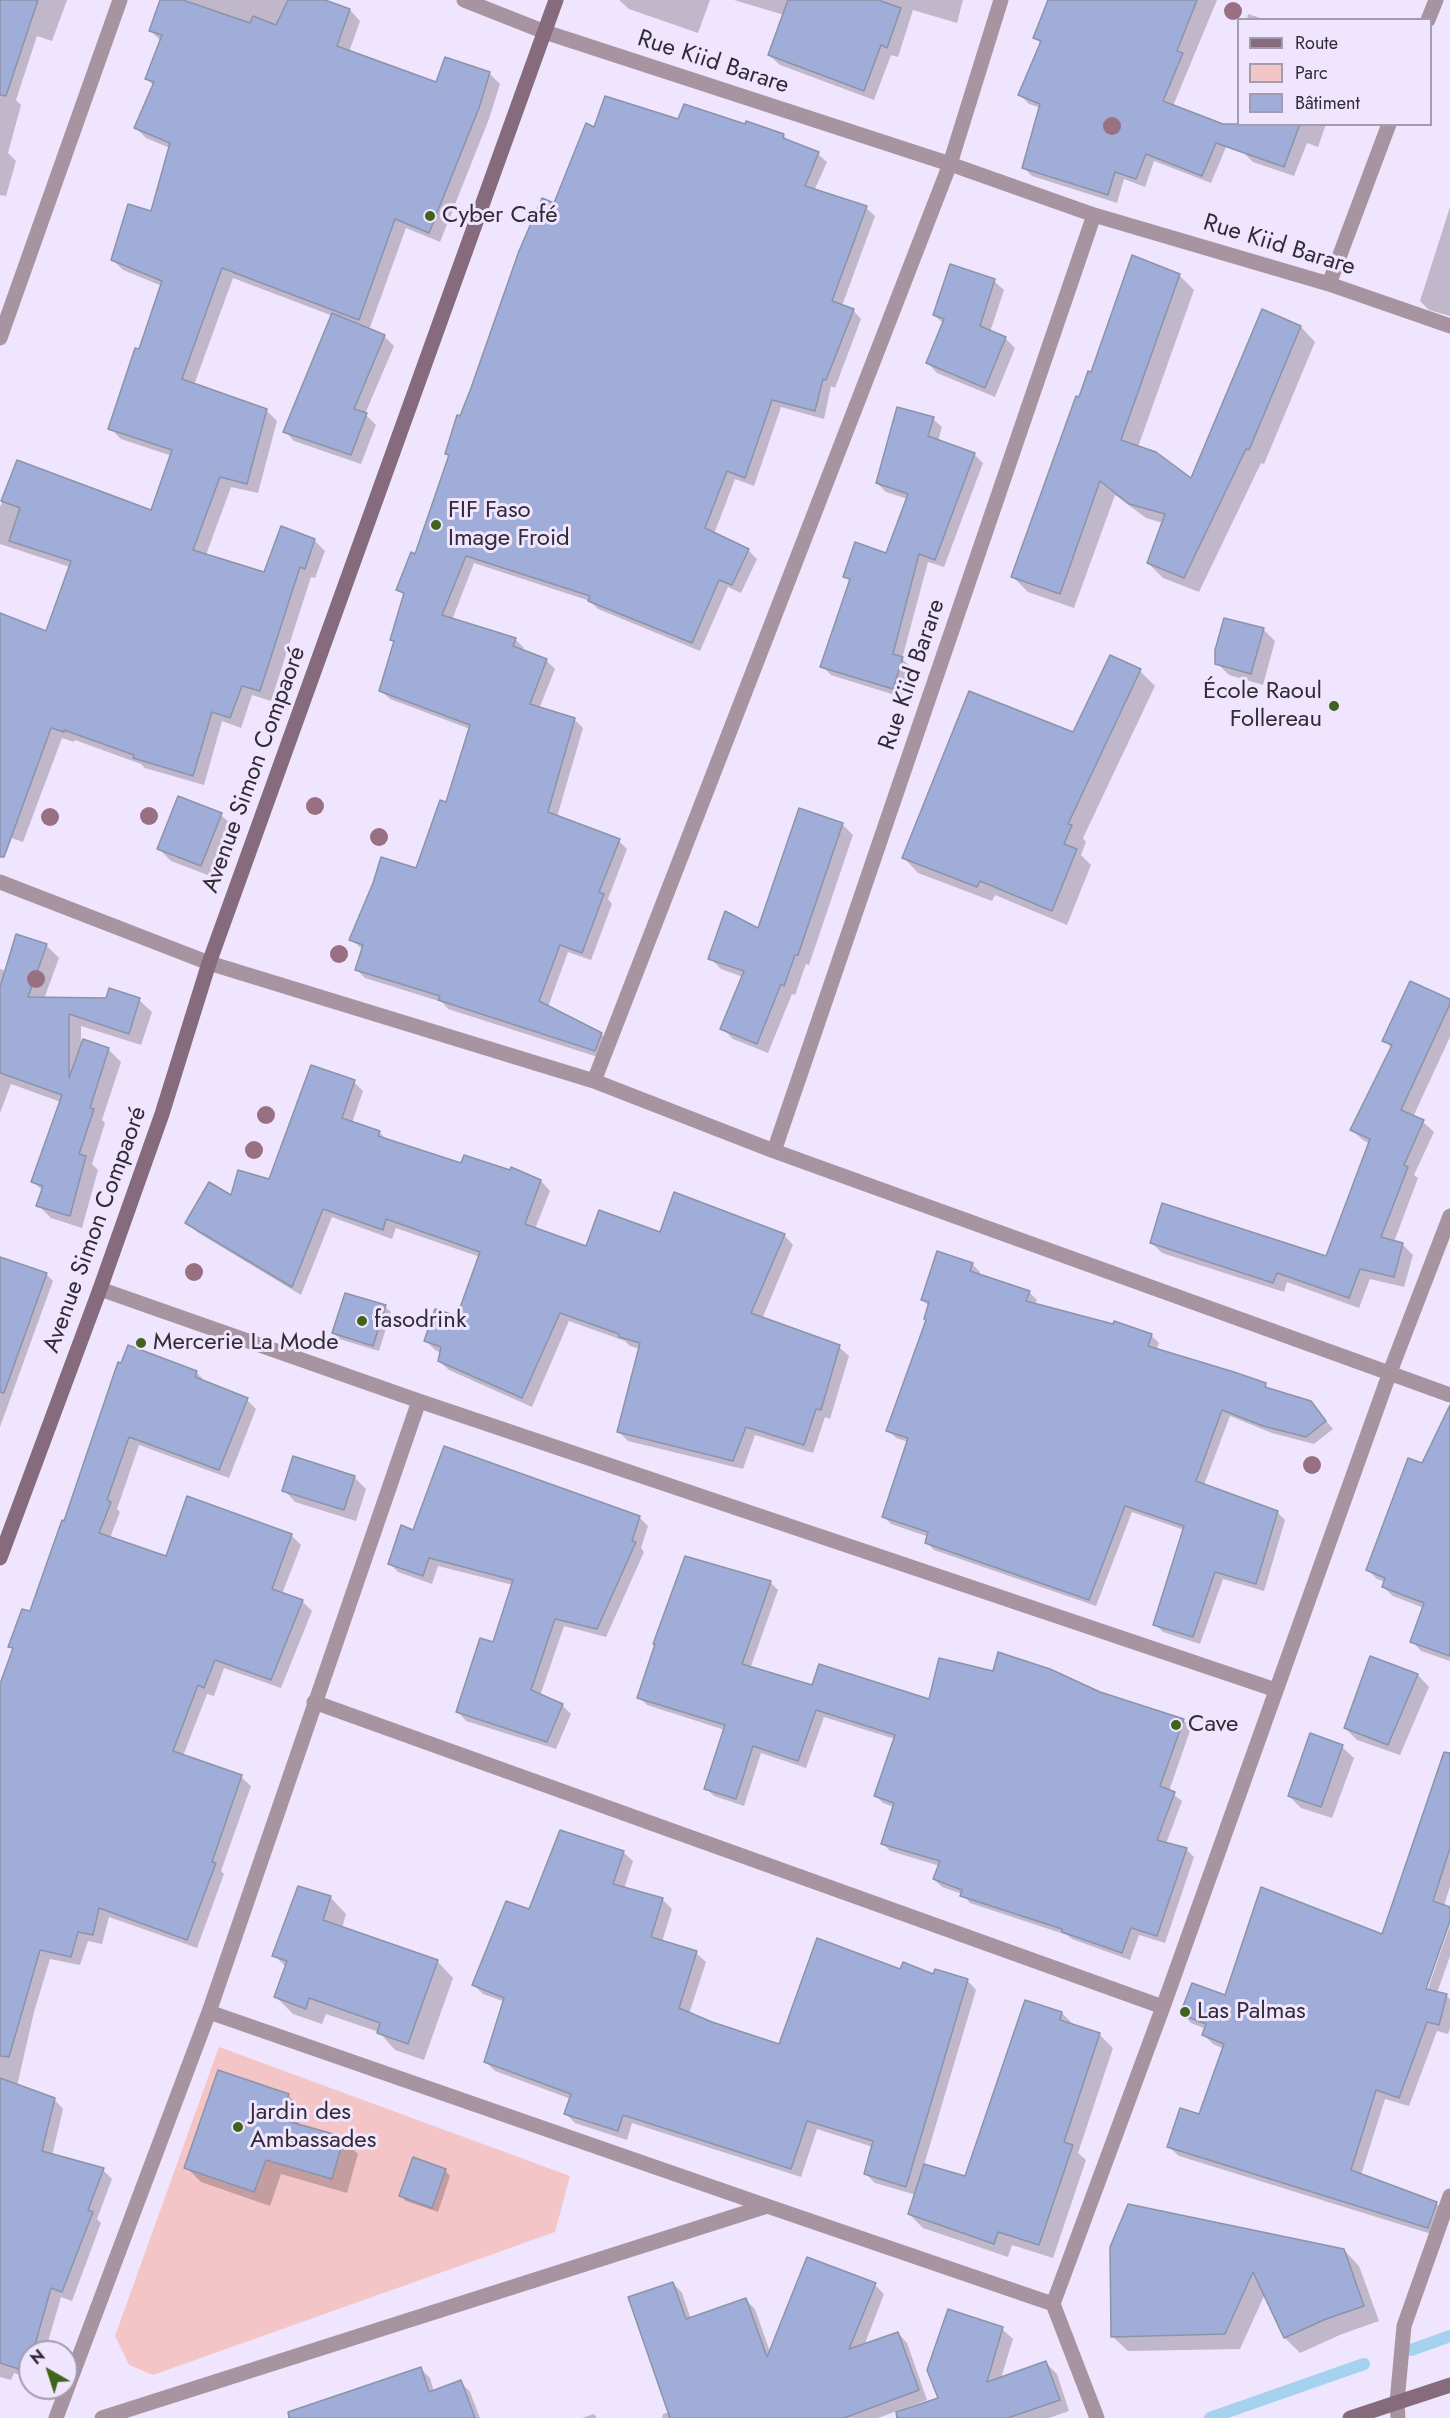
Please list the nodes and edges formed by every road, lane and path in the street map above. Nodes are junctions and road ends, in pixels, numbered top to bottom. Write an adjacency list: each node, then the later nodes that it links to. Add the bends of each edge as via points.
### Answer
1 (120, 0): 13 (street)
2 (464, 0): 7 (street, Rue Kiid Barare)
3 (556, 0): 7 (street, Avenue Simon Compaoré)
4 (1001, 0): 9 (street)
5 (1436, 0): 6 (street)
6 (1429, 18)
7 (545, 32): 9 (street, Rue Kiid Barare); 15 (street, Avenue Simon Compaoré)
8 (1388, 126): 11 (street)
9 (950, 164): 10 (street, Rue Kiid Barare); 16 (street)
10 (1094, 215): 11 (street, Rue Kiid Barare); 17 (street, Rue Kiid Barare)
11 (1329, 284): 12 (street, Rue Kiid Barare)
12 (1450, 326)
13 (0, 338)
14 (0, 882): 15 (street)
15 (209, 963): 16 (street); 19 (street, Avenue Simon Compaoré, via 162,1114)
16 (594, 1081): 17 (street)
17 (774, 1151): 20 (street)
18 (1450, 1216): 20 (street)
19 (100, 1289): 22 (street); 23 (street, Avenue Simon Compaoré)
20 (1390, 1372): 21 (street); 24 (street)
21 (1450, 1395)
22 (419, 1401): 24 (street); 25 (street)
23 (0, 1558)
24 (1276, 1690): 26 (street)
25 (314, 1702): 26 (street); 27 (street)
26 (1163, 2007): 30 (street)
27 (209, 2012): 29 (street); 33 (street)
28 (1450, 2196): 32 (street, via 1404,2326)
29 (767, 2206): 30 (street); 34 (street)
30 (1053, 2304): 35 (street)
31 (1450, 2385): 32 (street)
32 (1396, 2402): 36 (street); 37 (street)
33 (56, 2418)
34 (102, 2418)
35 (1097, 2418)
36 (1350, 2418)
37 (1398, 2418)

